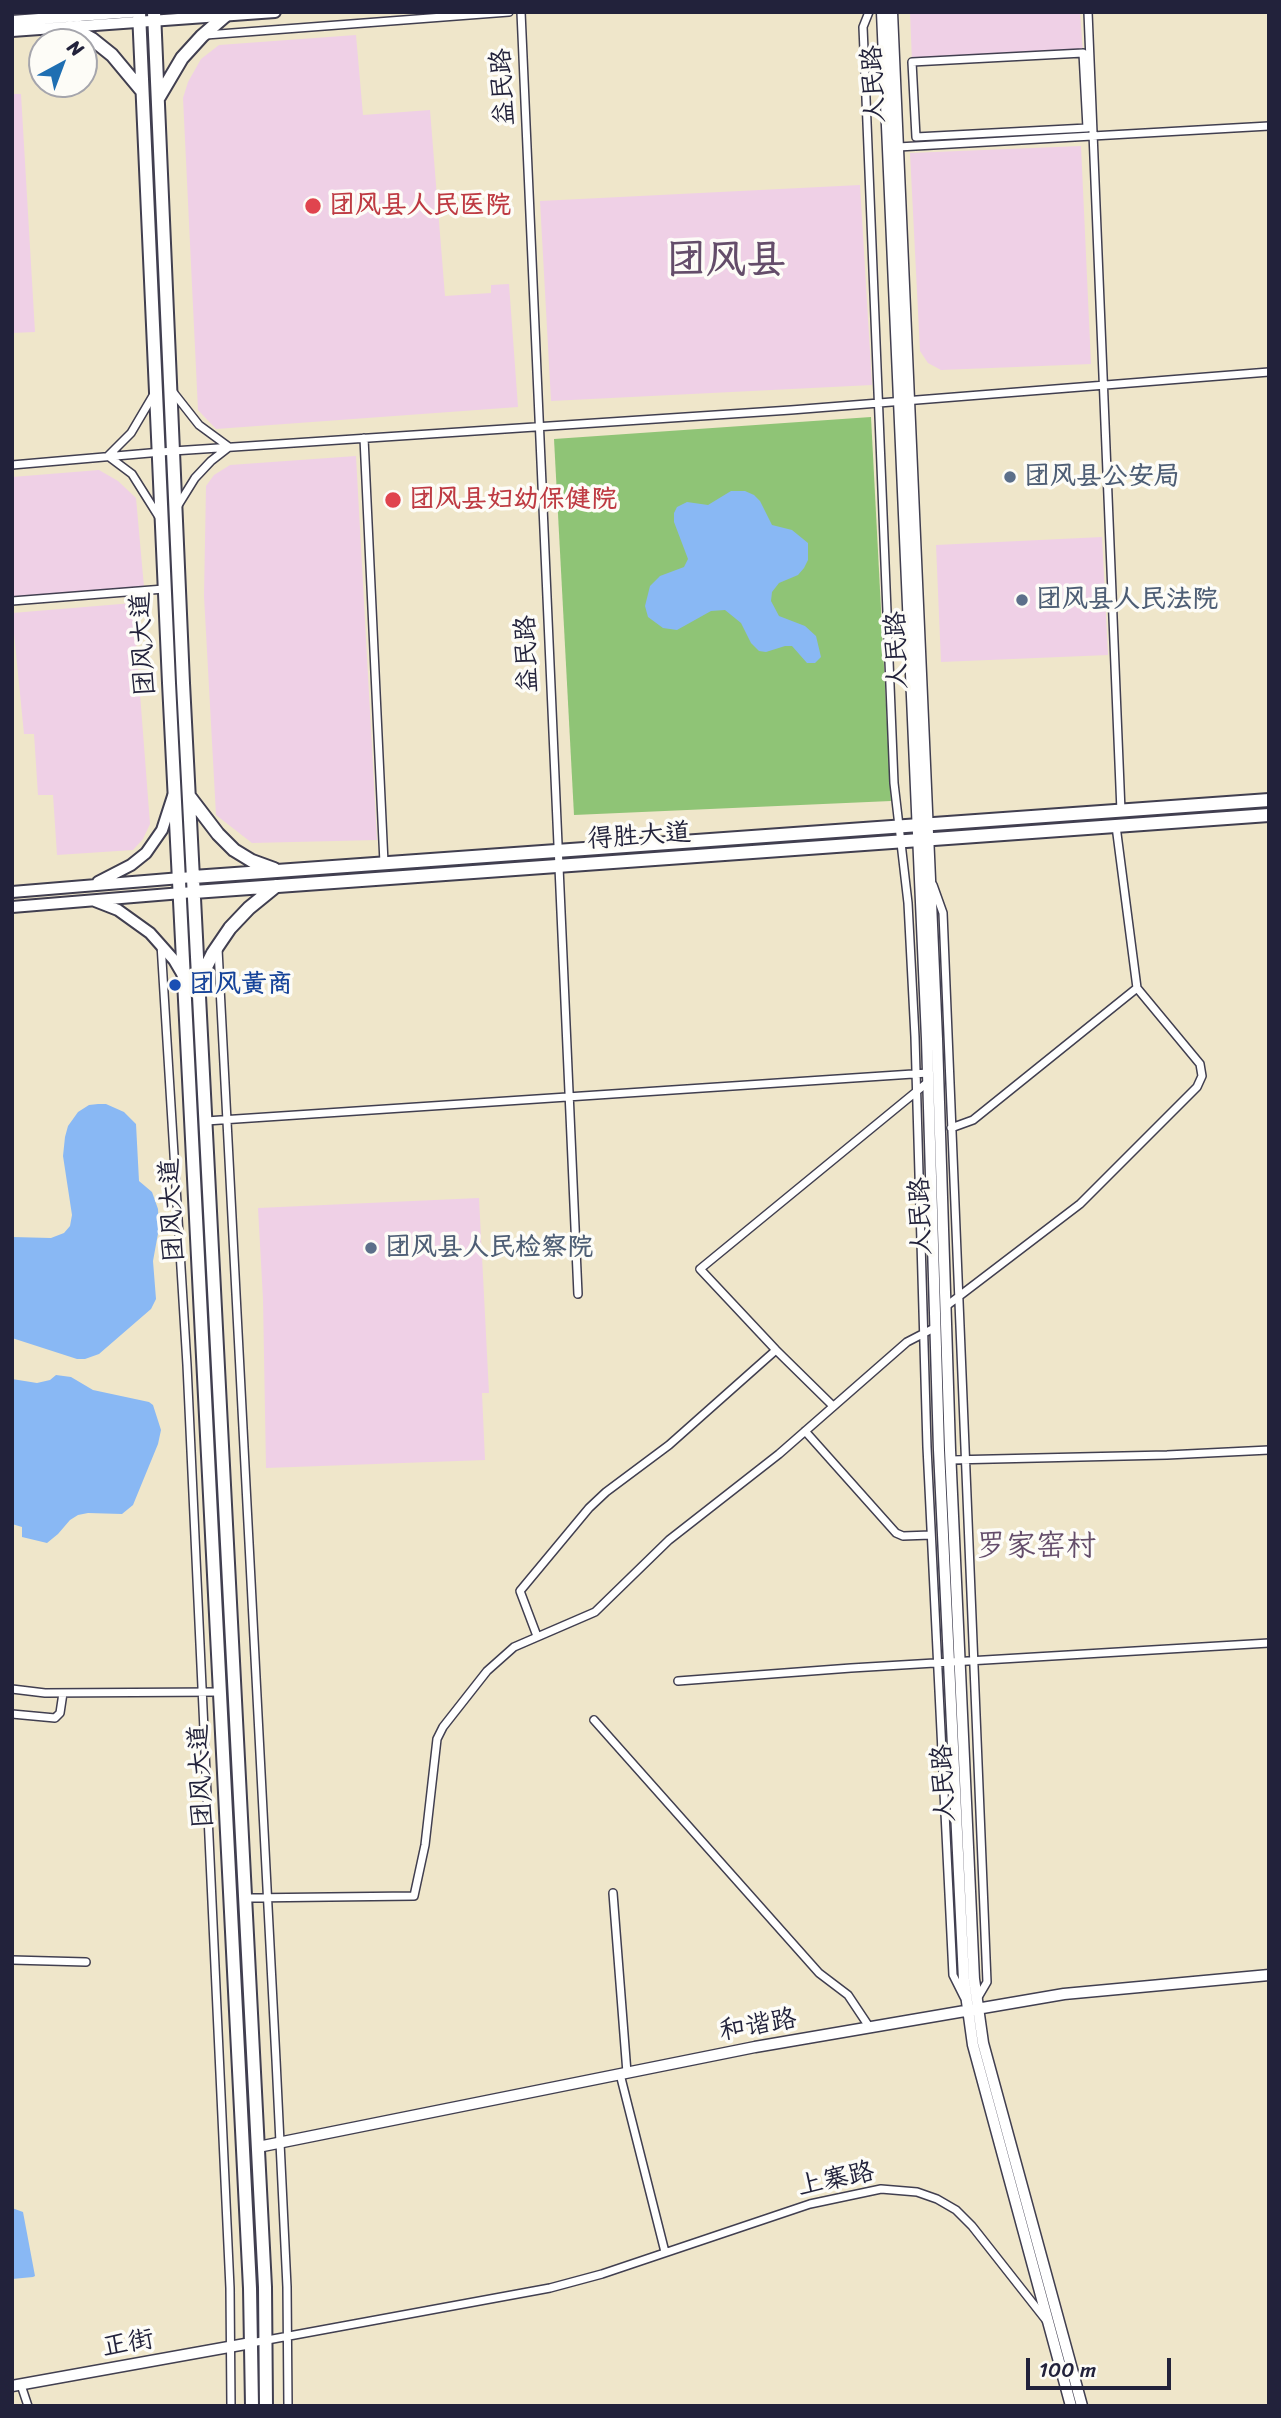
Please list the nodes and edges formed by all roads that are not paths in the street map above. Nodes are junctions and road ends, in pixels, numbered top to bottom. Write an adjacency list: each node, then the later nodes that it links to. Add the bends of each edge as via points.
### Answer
1 (275, 12): 9 (main road)
2 (509, 12): 14 (street)
3 (521, 12): 27 (street, 益民路)
4 (869, 12): 26 (street, via 863,27)
5 (892, 12): 20 (street, 人民路)
6 (1088, 12): 19 (street)
7 (880, 14): 25 (street, 人民路)
8 (137, 15): 10 (main road); 11 (main road); 16 (main road, 团风大道)
9 (225, 16): 10 (main road); 14 (main road)
10 (154, 17): 17 (main road, 团风大道)
11 (76, 18): 12 (main road); 13 (main road); 16 (main road)
12 (12, 21)
13 (12, 31)
14 (202, 36): 17 (main road, via 173,72)
15 (912, 62): 15 (street, via 1083,53 1087,128 916,137)
16 (143, 93): 24 (main road, 团风大道)
17 (158, 100): 23 (main road, 团风大道)
18 (1269, 126): 19 (street)
19 (1093, 137): 20 (street); 22 (street)
20 (898, 147): 25 (street, 人民路)
21 (1269, 372): 22 (street)
22 (1103, 385): 25 (street); 41 (street)
23 (170, 387): 29 (street, via 199,425); 30 (main road, 团风大道)
24 (156, 390): 31 (main road, 团风大道); 32 (street, via 131,433)
25 (904, 401): 26 (street); 43 (street, 人民路)
26 (878, 403): 27 (street); 45 (street)
27 (540, 426): 28 (street); 48 (street, 益民路)
28 (364, 438): 29 (street); 49 (street)
29 (229, 447): 30 (street); 34 (street, via 195,478)
30 (173, 451): 31 (street); 34 (main road, 团风大道)
31 (159, 452): 32 (street); 35 (main road, 团风大道)
32 (108, 456): 33 (street); 35 (street, via 132,474)
33 (12, 465)
34 (176, 511): 39 (main road, 团风大道)
35 (162, 520): 36 (main road, 团风大道)
36 (164, 589): 37 (street); 38 (main road, 团风大道)
37 (12, 601)
38 (174, 794): 54 (main road, 团风大道); 55 (main road, via 162,830 146,853)
39 (189, 796): 51 (main road, via 234,850); 53 (main road, 团风大道)
40 (1269, 800): 41 (main road, 得胜大道)
41 (1121, 811): 43 (main road, 得胜大道)
42 (1269, 815): 44 (main road, 得胜大道)
43 (922, 825): 45 (main road, 得胜大道); 46 (street, 人民路)
44 (1116, 826): 46 (main road, 得胜大道); 66 (street)
45 (899, 827): 47 (street); 48 (main road, 得胜大道)
46 (923, 839): 47 (main road, 得胜大道); 52 (street, 人民路); 68 (street, 人民路)
47 (901, 841): 50 (main road, 得胜大道); 67 (street)
48 (557, 851): 49 (main road, 得胜大道); 50 (street, 益民路)
49 (384, 863): 51 (main road, 得胜大道)
50 (558, 866): 56 (main road, 得胜大道); 70 (street, 益民路)
51 (281, 871): 53 (main road, 得胜大道)
52 (929, 875): 73 (street, via 943,913); 76 (street, 人民路)
53 (193, 877): 54 (main road, 得胜大道); 58 (main road, 团风大道)
54 (178, 878): 55 (main road, 得胜大道); 59 (main road, 团风大道)
55 (90, 885): 57 (main road, 得胜大道)
56 (277, 886): 58 (main road, 得胜大道); 63 (main road, via 239,918)
57 (12, 892)
58 (194, 892): 59 (main road, 得胜大道); 65 (main road, 团风大道)
59 (179, 893): 60 (main road, 得胜大道); 64 (main road, 团风大道)
60 (92, 900): 61 (main road, 得胜大道); 62 (main road, via 130,918)
61 (12, 906)
62 (161, 944): 64 (main road); 93 (street)
63 (218, 945): 65 (main road); 71 (street)
64 (184, 977): 94 (main road, 团风大道)
65 (198, 982): 72 (main road, 团风大道)
66 (1137, 988): 73 (street, via 972,1120); 75 (street, via 1200,1064 1199,1083 1080,1204)
67 (916, 1074): 68 (street); 69 (street); 70 (street)
68 (928, 1077): 69 (street); 77 (street, 人民路)
69 (916, 1092): 78 (street); 79 (street, via 700,1269)
70 (568, 1097): 71 (street); 74 (street, 益民路)
71 (228, 1120): 72 (street); 100 (street)
72 (206, 1121): 99 (main road, 团风大道)
73 (951, 1128): 75 (street)
74 (578, 1294)
75 (958, 1298): 76 (street); 84 (street)
76 (945, 1307): 83 (street, 人民路)
77 (936, 1327): 78 (street); 89 (street, 人民路)
78 (924, 1333): 80 (street, via 907,1342); 85 (street)
79 (775, 1350): 80 (street); 86 (street, via 669,1445 589,1508 520,1591)
80 (833, 1406): 81 (street)
81 (805, 1431): 85 (street, via 896,1533); 86 (street, via 670,1540 595,1612)
82 (1269, 1450): 84 (street)
83 (950, 1460): 84 (street); 89 (street, 人民路)
84 (965, 1460): 88 (street)
85 (931, 1535): 90 (street)
86 (537, 1636): 100 (street, via 514,1647 487,1671 437,1739 414,1896)
87 (1269, 1643): 88 (street)
88 (973, 1660): 89 (street); 104 (street, via 987,1982)
89 (955, 1662): 90 (street); 104 (street, 人民路, via 964,1980)
90 (937, 1663): 91 (street); 104 (street, via 953,1975)
91 (678, 1681)
92 (12, 1689): 95 (street)
93 (202, 1692): 94 (street); 95 (street); 114 (street)
94 (220, 1692): 113 (main road, 团风大道)
95 (63, 1693): 96 (street, via 55,1718)
96 (12, 1714)
97 (594, 1720): 105 (street, via 819,1973 848,1995)
98 (613, 1893): 106 (street)
99 (246, 1898): 100 (street); 108 (main road, 团风大道)
100 (268, 1898): 107 (street)
101 (12, 1960): 102 (street)
102 (86, 1962)
103 (1269, 1975): 104 (street, 和谐路)
104 (973, 2006): 105 (street, 和谐路); 110 (street, 人民路, via 973,2045); 122 (street, 人民路)
105 (870, 2028): 106 (street, 和谐路)
106 (623, 2074): 107 (street, 和谐路); 109 (street)
107 (280, 2142): 108 (street, 和谐路); 111 (street)
108 (258, 2147): 112 (main road, 团风大道)
109 (666, 2252): 110 (street, 上寨路, via 810,2204 881,2189 917,2192 947,2204 964,2218); 111 (street, 上寨路, via 539,2290)
110 (1049, 2323): 121 (street, 人民路)
111 (287, 2337): 112 (street, 上寨路); 120 (street)
112 (265, 2340): 113 (street, 上寨路); 119 (main road, 团风大道)
113 (251, 2343): 114 (street, 正街); 118 (main road, 团风大道)
114 (231, 2347): 115 (street, 正街); 117 (street)
115 (16, 2385): 116 (street)
116 (28, 2406)
117 (231, 2406)
118 (252, 2406)
119 (266, 2406)
120 (288, 2406)
121 (1071, 2406)
122 (1082, 2406)

